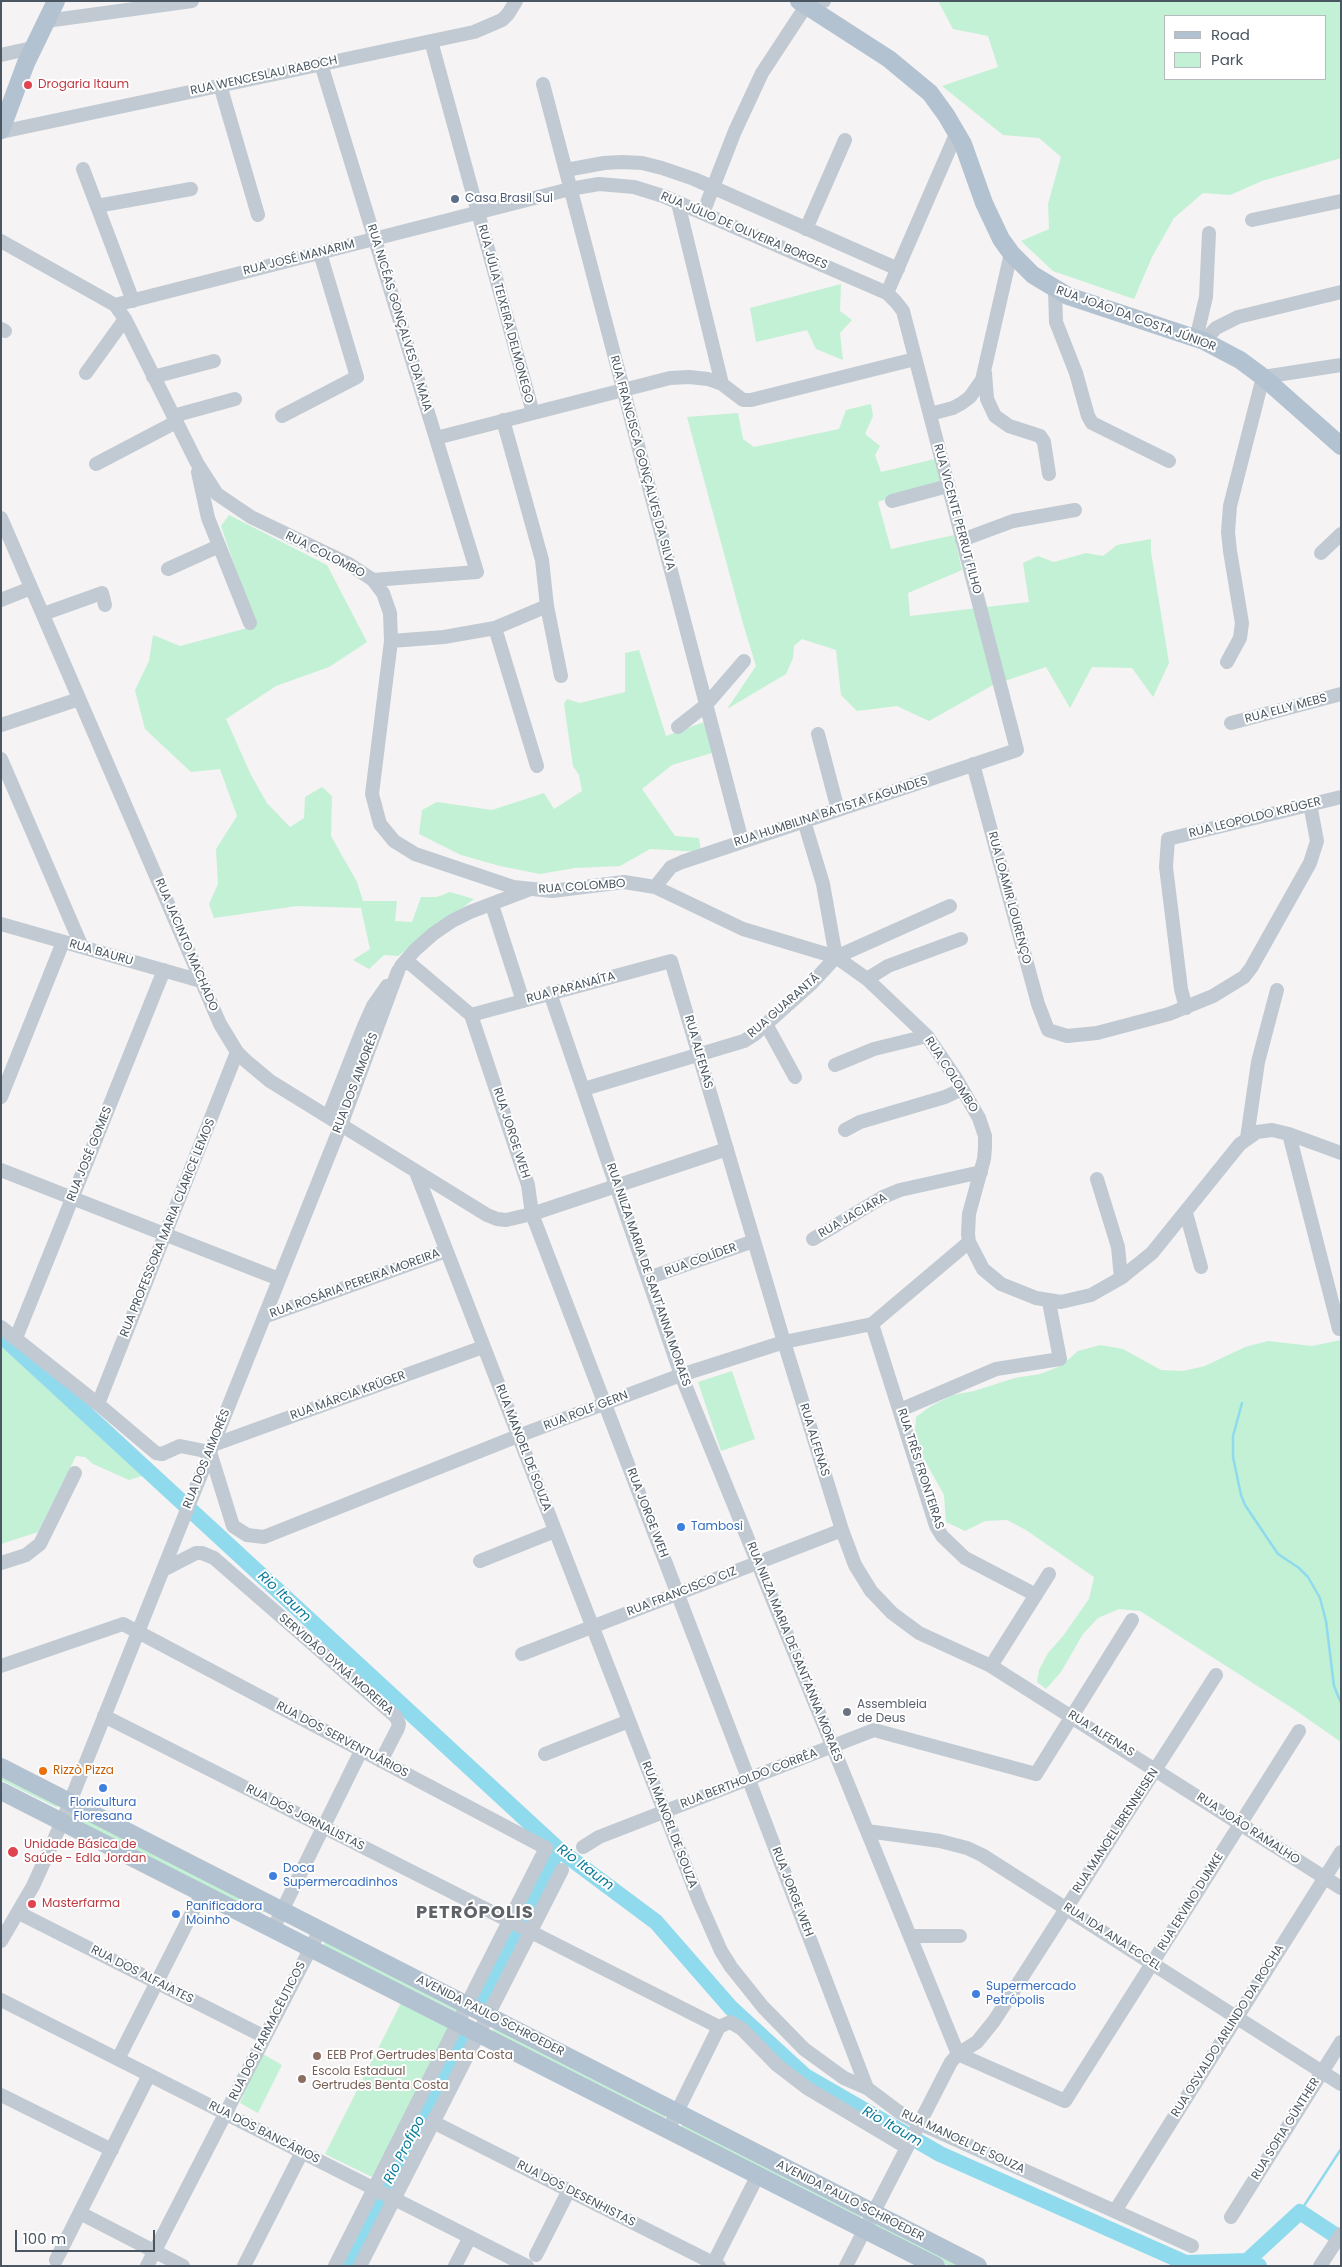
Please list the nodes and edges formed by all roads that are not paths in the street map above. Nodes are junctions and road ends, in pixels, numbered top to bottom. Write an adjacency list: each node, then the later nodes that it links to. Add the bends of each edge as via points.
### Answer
1 (56, 1): 6 (main road)
2 (192, 1): 6 (street)
3 (516, 1): 7 (street, RUA WENCESLAU RABOCH, via 508,14 495,25)
4 (824, 1): 5 (street)
5 (803, 4): 14 (main road, RUA JOÃO DA COSTA JÚNIOR, via 906,71 930,93); 18 (street, via 752,90)
6 (46, 21): 8 (main road)
7 (430, 41): 10 (street, RUA WENCESLAU RABOCH); 24 (street, RUA JÚLIA TEIXEIRA DELMONEGO)
8 (32, 48): 9 (street); 13 (main road)
9 (1, 55)
10 (321, 64): 12 (street, RUA WENCESLAU RABOCH); 30 (street, RUA NICÉAS GONÇALVES DA MAIA)
11 (543, 84): 17 (street, RUA FRANCISCA GONÇALVES DA SILVA)
12 (220, 86): 13 (street, RUA WENCESLAU RABOCH); 26 (street)
13 (1, 131)
14 (957, 132): 33 (main road, RUA JOÃO DA COSTA JÚNIOR, via 969,156 991,220); 34 (street)
15 (845, 140): 28 (street)
16 (83, 168): 23 (street)
17 (566, 170): 18 (street, RUA JÚLIO DE OLIVEIRA BORGES, via 604,162 642,163); 20 (street, RUA FRANCISCA GONÇALVES DA SILVA)
18 (713, 188): 25 (street); 28 (street, RUA JÚLIO DE OLIVEIRA BORGES)
19 (191, 189): 23 (street)
20 (570, 189): 22 (street, RUA JÚLIO DE OLIVEIRA BORGES, via 617,184 650,191); 24 (street, RUA JOSÉ MANARIM); 50 (street, RUA FRANCISCA GONÇALVES DA SILVA)
21 (1341, 201): 27 (street)
22 (678, 203): 25 (street, RUA JÚLIO DE OLIVEIRA BORGES); 49 (street)
23 (96, 206): 38 (street)
24 (478, 213): 30 (street, RUA JOSÉ MANARIM); 52 (street, RUA JÚLIA TEIXEIRA DELMONEGO)
25 (703, 213): 37 (street, RUA JÚLIO DE OLIVEIRA BORGES)
26 (258, 215)
27 (1252, 220)
28 (806, 229): 34 (street, RUA JÚLIO DE OLIVEIRA BORGES)
29 (1209, 233): 41 (street)
30 (375, 239): 32 (street, RUA JOSÉ MANARIM); 57 (street, RUA NICÉAS GONÇALVES DA MAIA)
31 (1, 241): 39 (street, RUA COLOMBO)
32 (320, 253): 38 (street, RUA JOSÉ MANARIM); 54 (street, via 357,377)
33 (1011, 253): 35 (main road, RUA JOÃO DA COSTA JÚNIOR, via 1033,275); 46 (street)
34 (898, 270): 37 (street)
35 (1055, 290): 41 (main road, RUA JOÃO DA COSTA JÚNIOR); 59 (street, via 1056,322 1092,423)
36 (1341, 292): 41 (street, via 1238,317)
37 (888, 294): 42 (street, RUA VICENTE PERRUT FILHO, via 903,311)
38 (133, 301): 39 (street, RUA JOSÉ MANARIM)
39 (115, 305): 40 (street, RUA COLOMBO)
40 (125, 319): 45 (street); 47 (street, RUA COLOMBO)
41 (1200, 340): 48 (main road, RUA JOÃO DA COSTA JÚNIOR, via 1240,360)
42 (915, 358): 49 (street, via 751,400 743,400); 53 (street, RUA VICENTE PERRUT FILHO)
43 (214, 361): 47 (street)
44 (1341, 365): 48 (street)
45 (86, 372)
46 (985, 373): 53 (street, via 976,389 962,403); 62 (street, via 987,399 995,416 1009,426 1040,436 1044,442)
47 (153, 376): 55 (street, RUA COLOMBO)
48 (1263, 377): 58 (main road, RUA JOÃO DA COSTA JÚNIOR); 82 (street, via 1230,506 1228,532 1242,623 1240,638)
49 (722, 384): 50 (street, via 689,377)
50 (623, 389): 52 (street); 86 (street, RUA FRANCISCA GONÇALVES DA SILVA)
51 (235, 399): 55 (street)
52 (533, 413): 56 (street)
53 (930, 414): 63 (street, RUA VICENTE PERRUT FILHO)
54 (282, 416)
55 (174, 419): 60 (street); 61 (street, RUA COLOMBO)
56 (503, 420): 57 (street); 76 (street, via 542,560)
57 (436, 438): 72 (street, RUA NICÉAS GONÇALVES DA MAIA, via 477,572)
58 (1341, 446)
59 (1169, 461)
60 (96, 464)
61 (197, 464): 69 (street, via 204,502); 72 (street, RUA COLOMBO, via 217,494 239,510 348,564)
62 (1049, 474)
63 (948, 486): 64 (street); 68 (street, RUA VICENTE PERRUT FILHO)
64 (892, 501)
65 (1075, 510): 68 (street, via 1013,521)
66 (1, 518): 73 (street, RUA JACINTO MACHADO)
67 (1341, 534): 70 (street)
68 (962, 540): 91 (street, RUA VICENTE PERRUT FILHO)
69 (219, 546): 71 (street); 78 (street)
70 (1321, 553)
71 (168, 569)
72 (373, 580): 80 (street, RUA COLOMBO, via 387,604 392,626)
73 (31, 588): 74 (street); 77 (street, RUA JACINTO MACHADO)
74 (1, 600)
75 (105, 605): 77 (street, via 102,593)
76 (547, 606): 79 (street); 83 (street)
77 (43, 614): 85 (street, RUA JACINTO MACHADO)
78 (250, 623)
79 (495, 628): 80 (street); 94 (street)
80 (391, 642): 101 (street, RUA COLOMBO, via 372,783 373,804 380,824 394,841 415,854)
81 (744, 661): 86 (street)
82 (1228, 662)
83 (561, 676)
84 (1341, 694): 87 (street, RUA ELLY MEBS)
85 (79, 699): 88 (street); 113 (street, RUA JACINTO MACHADO)
86 (706, 705): 89 (street); 99 (street, RUA FRANCISCA GONÇALVES DA SILVA)
87 (1230, 723)
88 (1, 725)
89 (678, 726)
90 (818, 734): 97 (street)
91 (1017, 750): 93 (street, RUA HUMBILINA BATISTA FAGUNDES)
92 (1, 759): 107 (street)
93 (973, 764): 97 (street, RUA HUMBILINA BATISTA FAGUNDES); 117 (street, RUA LOAMIR LOURENÇO, via 1038,1004 1048,1030 1067,1036 1097,1033)
94 (537, 766)
95 (1341, 797): 96 (street, RUA LEOPOLDO KRÜGER)
96 (1310, 804): 117 (street, via 1316,831 1315,852 1252,968 1237,983); 117 (street, RUA LEOPOLDO KRÜGER, via 1168,839 1166,868)
97 (838, 810): 98 (street, RUA HUMBILINA BATISTA FAGUNDES)
98 (804, 821): 99 (street, RUA HUMBILINA BATISTA FAGUNDES); 108 (street, via 823,884)
99 (742, 841): 100 (street, RUA HUMBILINA BATISTA FAGUNDES, via 672,867)
100 (655, 887): 101 (street, RUA COLOMBO, via 624,882 552,892); 108 (street, RUA COLOMBO, via 743,929)
101 (528, 890): 102 (street, RUA DOS AIMORÉS)
102 (492, 905): 110 (street, RUA DOS AIMORÉS, via 452,921 433,934); 116 (street)
103 (950, 906): 108 (street)
104 (1, 924): 106 (street, RUA BAURU)
105 (960, 939): 112 (street, via 888,966)
106 (63, 942): 107 (street, RUA BAURU); 127 (street)
107 (82, 947): 111 (street, RUA BAURU)
108 (836, 957): 112 (street, RUA COLOMBO); 119 (street, RUA GUARANTÃ)
109 (671, 961): 115 (street, RUA PARANAÍTA); 122 (street, RUA ALFENAS)
110 (402, 965): 118 (street); 128 (street, RUA DOS AIMORÉS, via 373,1006); 129 (street, RUA DOS AIMORÉS)
111 (164, 970): 113 (street, RUA BAURU); 140 (street, RUA JOSÉ GOMES)
112 (867, 978): 120 (street, RUA COLOMBO)
113 (201, 981): 121 (street, RUA JACINTO MACHADO)
114 (1277, 990): 132 (street, via 1258,1062)
115 (550, 993): 116 (street, RUA PARANAÍTA); 125 (street, RUA NILZA MARIA DE SANT'ANNA MORAES)
116 (523, 1000): 118 (street, RUA PARANAÍTA)
117 (1186, 1008)
118 (471, 1014): 142 (street, RUA JORGE WEH, via 528,1185)
119 (766, 1024): 122 (street, RUA GUARANTÃ, via 744,1040); 124 (street)
120 (927, 1036): 123 (street, via 858,1054); 126 (street, RUA COLOMBO)
121 (237, 1052): 128 (street, RUA JACINTO MACHADO, via 270,1081); 143 (street, RUA PROFESSORA MARIA CLARICE LEMOS)
122 (699, 1055): 125 (street, RUA GUARANTÃ); 133 (street, RUA ALFENAS)
123 (835, 1064)
124 (795, 1077)
125 (584, 1089): 139 (street, RUA NILZA MARIA DE SANT'ANNA MORAES)
126 (962, 1089): 130 (street, via 860,1122); 137 (street, RUA COLOMBO, via 979,1118 985,1136)
127 (1, 1097)
128 (328, 1117): 129 (street, RUA JACINTO MACHADO)
129 (341, 1125): 136 (street, RUA JACINTO MACHADO); 151 (street, RUA DOS AIMORÉS)
130 (845, 1130)
131 (1289, 1134): 132 (street, via 1265,1131); 134 (street); 156 (street)
132 (1246, 1138): 141 (street, RUA COLOMBO)
133 (726, 1149): 139 (street, RUA JACINTO MACHADO); 145 (street, RUA ALFENAS)
134 (1341, 1153)
135 (1, 1170): 140 (street)
136 (416, 1172): 142 (street, RUA JACINTO MACHADO, via 487,1216 506,1220); 147 (street, RUA MANOEL DE SOUZA)
137 (981, 1172): 144 (street, RUA JACIARA, via 900,1190); 146 (street, RUA COLOMBO, via 969,1214)
138 (1097, 1179): 150 (street, via 1118,1247)
139 (616, 1185): 142 (street, RUA JACINTO MACHADO); 149 (street, RUA NILZA MARIA DE SANT'ANNA MORAES)
140 (73, 1198): 143 (street); 157 (street, RUA JOSÉ GOMES)
141 (1186, 1213): 148 (street); 150 (street, RUA COLOMBO, via 1152,1253)
142 (532, 1214): 162 (street, RUA JORGE WEH)
143 (165, 1234): 151 (street); 161 (street, RUA PROFESSORA MARIA CLARICE LEMOS)
144 (813, 1238)
145 (754, 1241): 149 (street, RUA COLÍDER); 158 (street, RUA ALFENAS)
146 (969, 1242): 152 (street, RUA COLOMBO, via 976,1258 991,1277); 154 (street, RUA ROLF GERN)
147 (446, 1251): 153 (street, RUA ROSÁRIA PEREIRA MOREIRA); 159 (street, RUA MANOEL DE SOUZA)
148 (1201, 1267)
149 (648, 1278): 160 (street, RUA NILZA MARIA DE SANT'ANNA MORAES)
150 (1121, 1278): 152 (street, RUA COLOMBO, via 1091,1295)
151 (279, 1279): 153 (street, RUA DOS AIMORÉS)
152 (1049, 1302): 163 (street, via 1060,1359 996,1369)
153 (264, 1318): 165 (street, RUA DOS AIMORÉS)
154 (872, 1324): 158 (street, RUA ROLF GERN); 163 (street, RUA TRÊS FRONTEIRAS)
155 (1, 1327): 157 (street)
156 (1340, 1328)
157 (16, 1338): 161 (street)
158 (784, 1342): 160 (street, RUA ROLF GERN); 167 (street, RUA ALFENAS)
159 (483, 1346): 164 (street, RUA MANOEL DE SOUZA); 165 (street, RUA MÁRCIA KRÜGER)
160 (681, 1375): 162 (street, RUA ROLF GERN); 170 (street, RUA NILZA MARIA DE SANT'ANNA MORAES)
161 (98, 1404): 165 (street, via 156,1453 162,1454 180,1446)
162 (605, 1404): 164 (street, RUA ROLF GERN); 174 (street, RUA JORGE WEH)
163 (900, 1410): 175 (street, RUA TRÊS FRONTEIRAS, via 936,1526 942,1536 964,1558)
164 (518, 1436): 165 (street, RUA ROLF GERN, via 264,1537 247,1535 233,1526); 168 (street, RUA MANOEL DE SOUZA)
165 (212, 1449): 172 (street, RUA DOS AIMORÉS)
166 (75, 1473): 171 (street, via 40,1544 26,1555)
167 (842, 1530): 170 (street, RUA FRANCISCO CIZ); 181 (street, RUA ALFENAS, via 862,1578 892,1613 934,1641)
168 (555, 1531): 169 (street); 177 (street, RUA MANOEL DE SOUZA)
169 (480, 1561)
170 (758, 1562): 174 (street, RUA FRANCISCO CIZ); 187 (street, RUA NILZA MARIA DE SANT'ANNA MORAES)
171 (1, 1563)
172 (163, 1570): 178 (street, RUA DOS AIMORÉS); 190 (street, SERVIDÃO DYNÁ MOREIRA, via 196,1554 214,1558 396,1716 398,1728)
173 (1049, 1574): 175 (street)
174 (677, 1594): 177 (street, RUA FRANCISCO CIZ); 193 (street, RUA JORGE WEH)
175 (1036, 1594): 181 (street)
176 (1132, 1620): 184 (street)
177 (592, 1627): 179 (street, RUA FRANCISCO CIZ); 185 (street, RUA MANOEL DE SOUZA)
178 (138, 1633): 180 (street, RUA DOS SERVENTUÁRIOS, via 123,1624); 183 (street, RUA DOS AIMORÉS); 188 (street, RUA DOS SERVENTUÁRIOS)
179 (522, 1654)
180 (1, 1666)
181 (991, 1666): 184 (street, RUA ALFENAS)
182 (1216, 1675): 192 (street, RUA MANOEL BRENNEISEN)
183 (104, 1716): 195 (street, RUA DOS AIMORÉS); 199 (street, RUA DOS JORNALISTAS)
184 (1073, 1716): 187 (street, RUA BERTHOLDO CORRÊA, via 1036,1774 874,1730); 192 (street, RUA ALFENAS)
185 (628, 1721): 189 (street); 196 (street, RUA MANOEL DE SOUZA)
186 (1299, 1731): 198 (street, RUA ERVINO DUMKE)
187 (832, 1746): 193 (street, RUA BERTHOLDO CORRÊA); 200 (street, RUA NILZA MARIA DE SANT'ANNA MORAES)
188 (362, 1751): 190 (street, RUA DOS SERVENTUÁRIOS); 199 (street)
189 (545, 1754)
190 (381, 1761): 210 (street, RUA DOS SERVENTUÁRIOS, via 546,1848)
191 (1, 1767): 195 (main road, AVENIDA PAULO SCHROEDER)
192 (1156, 1769): 198 (street, RUA JOÃO RAMALHO); 207 (street, RUA MANOEL BRENNEISEN)
193 (749, 1779): 196 (street, RUA BERTHOLDO CORRÊA); 234 (street, RUA JORGE WEH)
194 (1, 1791): 197 (main road, AVENIDA PAULO SCHROEDER)
195 (70, 1802): 197 (street, RUA DOS AIMORÉS); 208 (main road, AVENIDA PAULO SCHROEDER)
196 (664, 1812): 201 (street, RUA BERTHOLDO CORRÊA, via 599,1837); 234 (street, RUA MANOEL DE SOUZA, via 709,1926 742,1983 804,2049 844,2078)
197 (62, 1822): 206 (main road, AVENIDA PAULO SCHROEDER); 209 (street, RUA DOS AIMORÉS)
198 (1240, 1823): 204 (street, RUA JOÃO RAMALHO); 218 (street, RUA ERVINO DUMKE)
199 (323, 1827): 208 (street); 210 (street, RUA DOS JORNALISTAS)
200 (867, 1831): 207 (street, RUA IDA ANA ECCEL, via 966,1848 998,1864); 214 (street, RUA NILZA MARIA DE SANT'ANNA MORAES)
201 (583, 1847)
202 (1341, 1852): 204 (street, RUA OSVALDO ARLINDO DA ROCHA)
203 (562, 1870): 213 (street)
204 (1325, 1877): 205 (street, RUA JOÃO RAMALHO); 223 (street, RUA OSVALDO ARLINDO DA ROCHA)
205 (1341, 1888)
206 (202, 1893): 211 (main road, AVENIDA PAULO SCHROEDER); 219 (street)
207 (1067, 1908): 218 (street, RUA IDA ANA ECCEL); 229 (street, RUA MANOEL BRENNEISEN, via 985,2034)
208 (282, 1910): 211 (street); 212 (main road, AVENIDA PAULO SCHROEDER)
209 (19, 1912): 216 (street, RUA DOS AIMORÉS); 219 (street, RUA DOS ALFAIATES)
210 (509, 1921): 213 (street, RUA DOS JORNALISTAS); 221 (street)
211 (273, 1929): 217 (main road, AVENIDA PAULO SCHROEDER)
212 (320, 1930): 217 (street, RUA DOS FARMACÊUTICOS); 221 (main road, AVENIDA PAULO SCHROEDER)
213 (530, 1932): 222 (street); 225 (street, RUA DOS JORNALISTAS)
214 (910, 1936): 215 (street); 229 (street, RUA NILZA MARIA DE SANT'ANNA MORAES)
215 (960, 1936)
216 (1, 1941)
217 (310, 1948): 224 (main road, AVENIDA PAULO SCHROEDER); 227 (street, RUA DOS FARMACÊUTICOS)
218 (1152, 1963): 223 (street, RUA IDA ANA ECCEL); 229 (street, RUA ERVINO DUMKE, via 1064,2101)
219 (157, 1982): 227 (street, RUA DOS ALFAIATES); 230 (street)
220 (1, 2000): 230 (street, RUA DOS BANCÁRIOS)
221 (466, 2005): 222 (main road, AVENIDA PAULO SCHROEDER); 224 (street)
222 (488, 2016): 226 (street); 236 (main road, AVENIDA PAULO SCHROEDER)
223 (1237, 2017): 231 (street, RUA IDA ANA ECCEL); 247 (street, RUA OSVALDO ARLINDO DA ROCHA)
224 (458, 2022): 226 (main road, AVENIDA PAULO SCHROEDER); 244 (street)
225 (719, 2028): 236 (street); 240 (street, via 730,2022 738,2026 777,2065 807,2088)
226 (479, 2033): 238 (street); 239 (main road, AVENIDA PAULO SCHROEDER)
227 (265, 2037): 237 (street, RUA DOS FARMACÊUTICOS)
228 (1341, 2042): 231 (street, RUA SOFIA GÜNTHER)
229 (958, 2054): 240 (street, via 944,2074)
230 (118, 2059): 232 (street, RUA DOS BANCÁRIOS)
231 (1322, 2072): 233 (street, RUA IDA ANA ECCEL); 250 (street, RUA SOFIA GÜNTHER)
232 (149, 2075): 237 (street, RUA DOS BANCÁRIOS); 241 (street)
233 (1341, 2084)
234 (867, 2088): 240 (street, RUA MANOEL DE SOUZA, via 886,2103)
235 (1, 2095): 241 (street)
236 (677, 2112): 239 (street); 248 (main road, AVENIDA PAULO SCHROEDER)
237 (225, 2113): 242 (street, RUA DOS BANCÁRIOS); 255 (street, RUA DOS FARMACÊUTICOS)
238 (433, 2122): 245 (street, RUA DOS DESENHISTAS); 246 (street)
239 (668, 2130): 243 (main road, AVENIDA PAULO SCHROEDER)
240 (912, 2137): 247 (street, RUA MANOEL DE SOUZA); 248 (street)
241 (112, 2150): 249 (street)
242 (302, 2152): 244 (street, RUA DOS BANCÁRIOS); 261 (street)
243 (758, 2175): 251 (main road, AVENIDA PAULO SCHROEDER); 258 (street)
244 (373, 2189): 246 (street, RUA DOS BANCÁRIOS); 262 (street)
245 (569, 2190): 257 (street); 258 (street, RUA DOS DESENHISTAS)
246 (394, 2199): 253 (street, RUA DOS BANCÁRIOS); 263 (street)
247 (1115, 2211): 254 (street, RUA MANOEL DE SOUZA)
248 (873, 2212): 251 (street); 267 (main road, AVENIDA PAULO SCHROEDER)
249 (80, 2213): 255 (street); 256 (street)
250 (1231, 2216)
251 (865, 2230): 265 (street); 266 (main road, AVENIDA PAULO SCHROEDER)
252 (1341, 2234): 268 (street)
253 (470, 2237): 257 (street, RUA DOS BANCÁRIOS); 264 (street)
254 (1192, 2246)
255 (155, 2251): 259 (street, RUA DOS FARMACÊUTICOS); 260 (street)
256 (56, 2260)
257 (532, 2261)
258 (715, 2265)
259 (147, 2266)
260 (183, 2266)
261 (244, 2266)
262 (335, 2266)
263 (360, 2266)
264 (455, 2266)
265 (846, 2266)
266 (936, 2266)
267 (978, 2266)
268 (1320, 2266)

